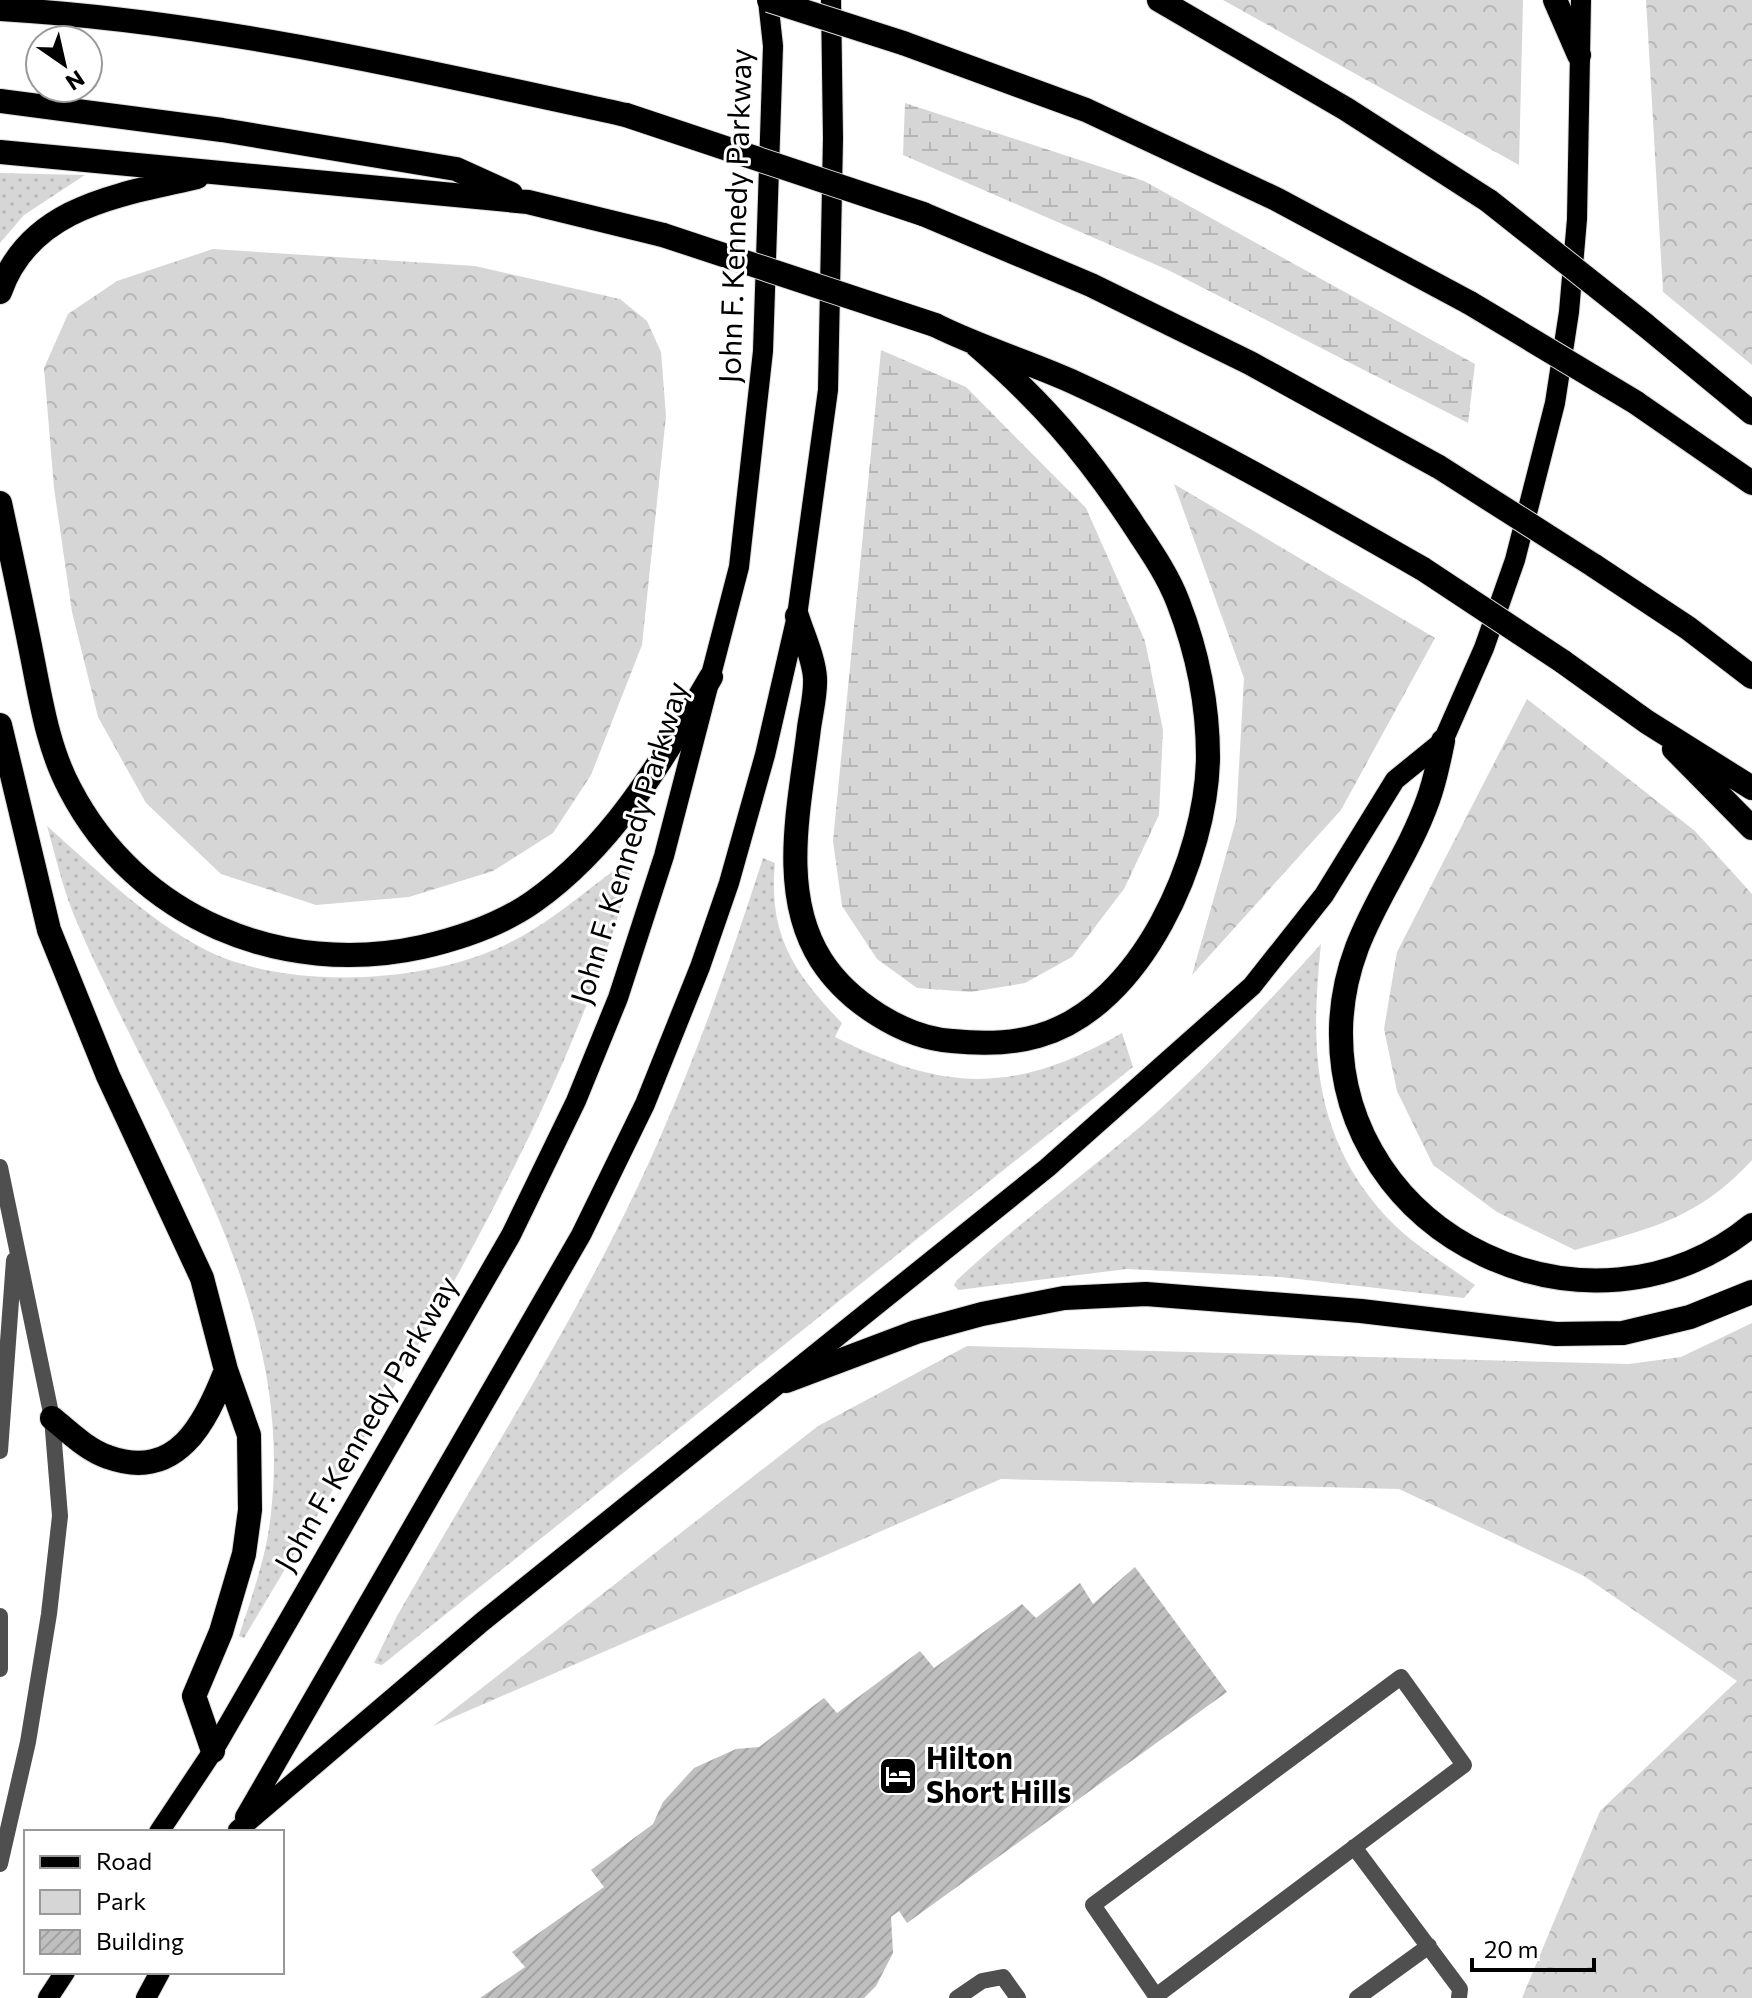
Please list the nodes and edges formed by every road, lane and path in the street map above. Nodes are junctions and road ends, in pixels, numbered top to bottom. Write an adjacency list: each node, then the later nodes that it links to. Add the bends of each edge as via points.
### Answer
1 (769, 0): 15 (highway, bridge, via 1086,110 1276,199 1470,303 1635,402); 18 (main road, John F. Kennedy Parkway, via 773,46 762,367 739,567)
2 (831, 0): 17 (main road, via 828,390)
3 (1159, 0): 14 (highway, bridge, via 1346,109 1489,201)
4 (1555, 0): 7 (highway)
5 (1581, 0): 7 (main road)
6 (0, 9): 19 (highway, bridge, via 351,57 626,115 923,214 1091,285 1250,363 1439,467 1688,628)
7 (1579, 55): 22 (main road, via 1577,219 1555,403 1515,560)
8 (0, 101): 11 (highway, via 222,130 456,169)
9 (0, 152): 10 (highway)
10 (218, 172): 11 (highway); 12 (highway, via 76,208 26,245)
11 (528, 202): 13 (highway, bridge, via 663,235 935,325)
12 (0, 292)
13 (975, 344): 17 (highway, via 1067,431 1154,555 1178,600 1205,703 1205,793 1183,879 1161,928 1125,977 1089,1009 1041,1036 1004,1043 943,1041 879,1016 822,962 806,929 795,869 815,677); 20 (highway, bridge, via 1070,381 1331,516 1423,569)
14 (1752, 413)
15 (1752, 483)
16 (0, 503): 18 (highway, via 47,729 69,789 90,823 138,877 190,916 249,942 339,956 395,953 487,928 533,902 615,825 646,786)
17 (797, 616): 37 (main road, via 729,883 627,1144 581,1235)
18 (711, 677): 35 (main road, John F. Kennedy Parkway, via 664,856 618,998 576,1101 511,1235)
19 (1752, 677)
20 (1647, 722): 23 (highway); 24 (highway)
21 (0, 725): 29 (highway, via 49,930 108,1076 202,1278)
22 (1443, 741): 26 (highway, via 1428,801 1364,926 1347,979 1341,1028 1347,1087 1386,1172 1421,1213 1473,1251 1547,1278 1635,1279 1700,1256); 30 (main road, via 1395,780 1324,895 1252,986 1047,1168)
23 (1752, 788)
24 (1752, 828)
25 (0, 1167): 27 (lane)
26 (1752, 1225)
27 (15, 1238): 31 (lane); 32 (lane)
28 (1752, 1292): 30 (highway, via 1690,1317 1623,1333 1556,1334 1146,1294 1064,1298 916,1332)
29 (226, 1370): 31 (highway, via 209,1415 191,1440 149,1462 106,1457); 35 (highway, via 249,1435 250,1510 235,1593 194,1696)
30 (786, 1381): 38 (main road, via 482,1622)
31 (52, 1418): 40 (lane, via 60,1516 49,1614 28,1742)
32 (0, 1451)
33 (0, 1616): 34 (lane)
34 (0, 1669)
35 (213, 1751): 36 (main road, John F. Kennedy Parkway)
36 (160, 1830)
37 (239, 1830)
38 (239, 1830)
39 (1354, 1847): 41 (lane); 44 (lane); 44 (lane, via 1464,1765 1401,1677 1093,1905)
40 (0, 1864)
41 (1429, 1946): 49 (lane); 50 (lane, via 1460,1989)
42 (64, 1974): 45 (main road)
43 (159, 1974): 46 (main road)
44 (1156, 1997)
45 (48, 1998)
46 (146, 1998)
47 (957, 1998): 48 (lane, via 982,1981 1003,1977)
48 (1018, 1998)
49 (1357, 1998)
50 (1459, 1998)

